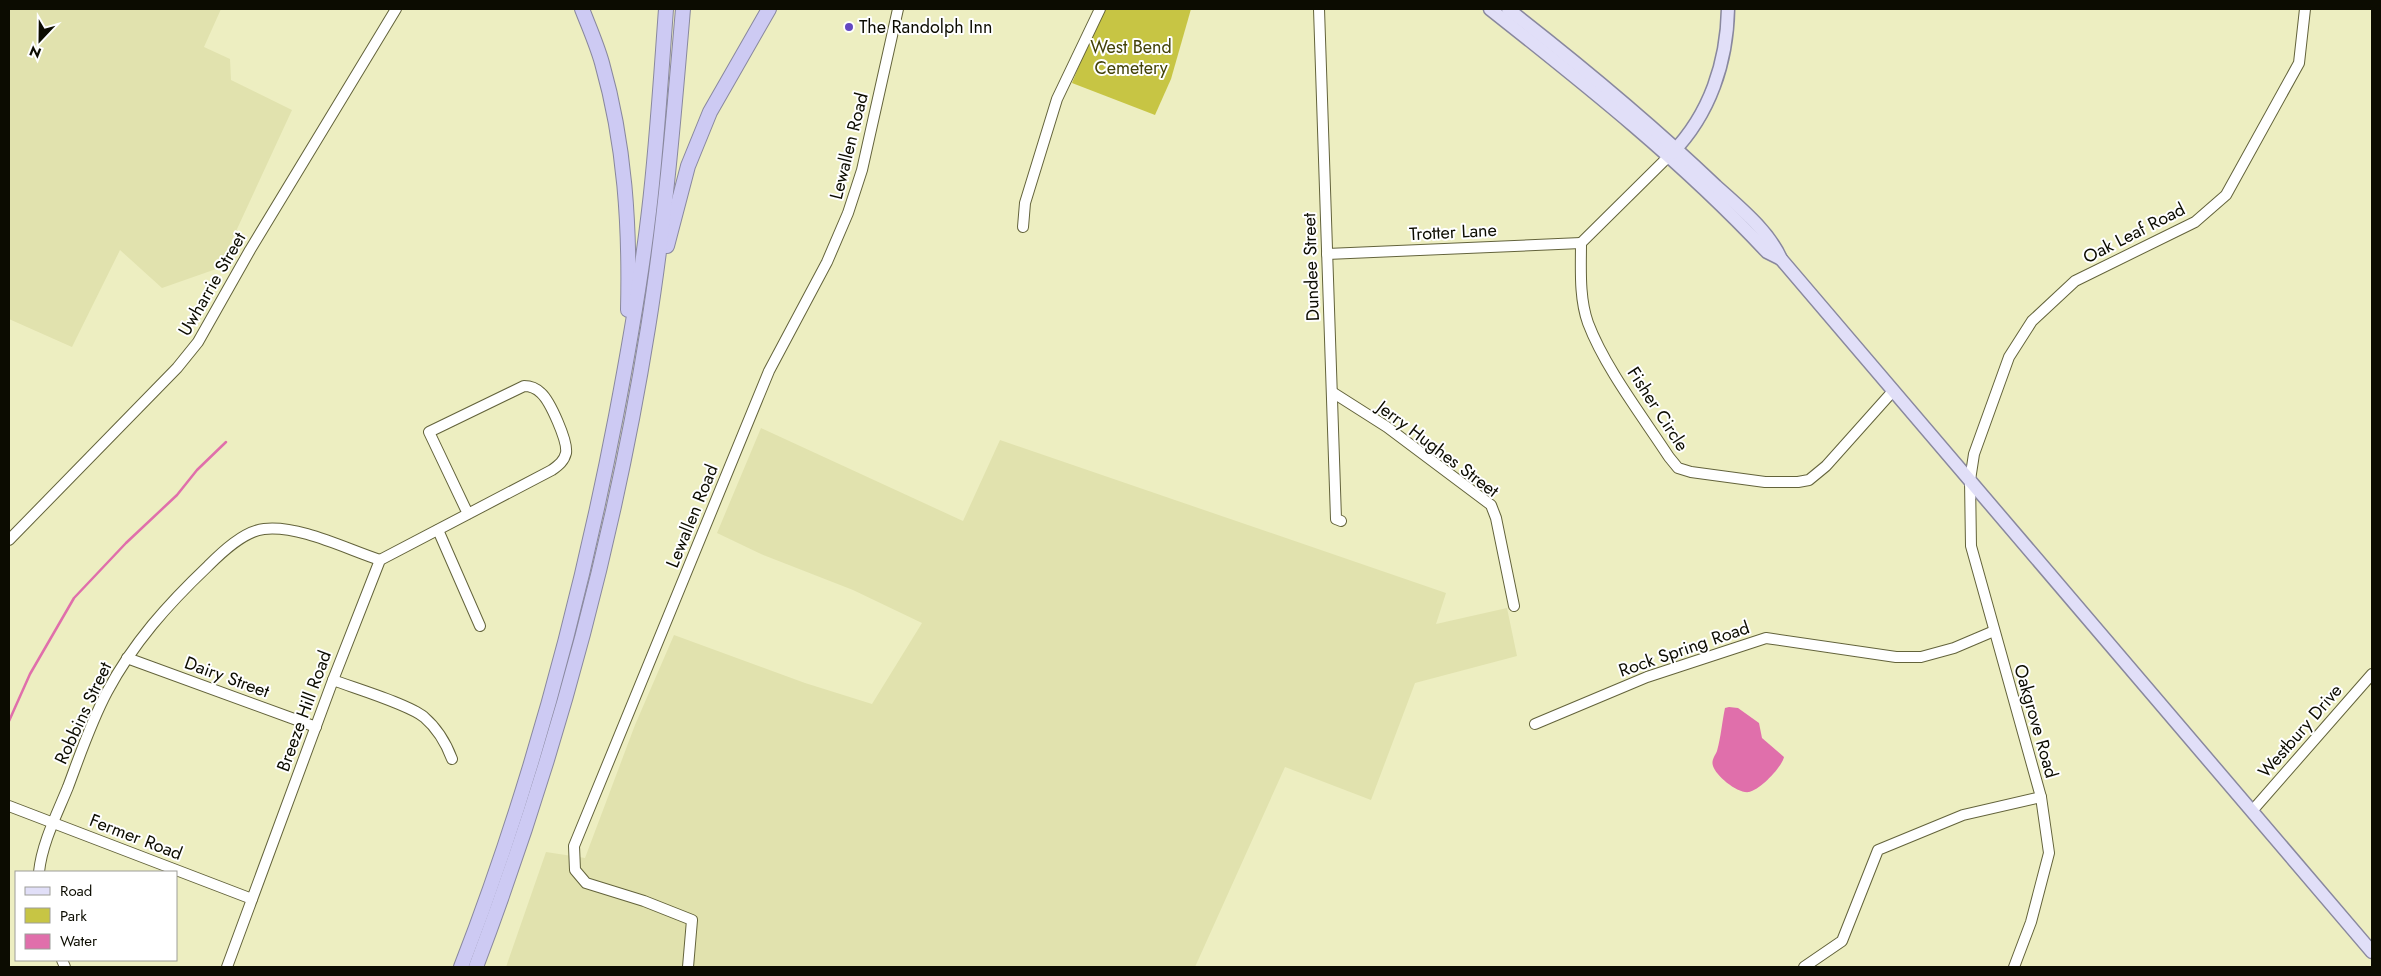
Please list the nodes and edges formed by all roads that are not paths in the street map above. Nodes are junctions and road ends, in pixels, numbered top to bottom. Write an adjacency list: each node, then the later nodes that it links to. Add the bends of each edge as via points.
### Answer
1 (396, 9): 25 (street, Uwharrie Street, via 198,342 177,368)
2 (582, 9): 18 (highway, via 602,62 622,161 628,214)
3 (666, 9): 18 (highway, via 649,209)
4 (683, 9): 17 (highway, via 661,240)
5 (769, 9): 17 (highway, via 710,112 688,166)
6 (898, 9): 46 (street, Lewallen Road, via 862,170 848,213 827,262 769,372 574,846 575,870 586,883 692,920)
7 (1100, 9): 14 (street, via 1057,99 1027,195)
8 (1319, 9): 16 (street, Dundee Street)
9 (1490, 9): 13 (main road)
10 (1508, 9): 13 (main road, via 1573,60)
11 (1728, 9): 13 (main road, via 1723,60 1714,87 1703,111)
12 (2305, 9): 21 (street, Oak Leaf Road, via 2299,63 2226,195 2195,222 2075,281 2032,321 2010,357 1974,454)
13 (1673, 152): 15 (street); 19 (main road, via 1767,252 1781,259)
14 (1023, 227)
15 (1580, 243): 16 (street, Trotter Lane); 19 (street, Fisher Circle, via 1588,322 1609,364 1678,468 1765,482 1809,480 1826,466)
16 (1327, 254): 20 (street, Dundee Street)
17 (648, 330): 45 (highway, via 616,496 585,626 552,748)
18 (627, 358): 44 (highway, via 585,565 562,656 536,746)
19 (1893, 391): 21 (main road)
20 (1332, 392): 23 (street, Dundee Street, via 1336,519); 27 (street, Jerry Hughes Street, via 1387,427 1491,506)
21 (1970, 480): 29 (street, Oakgrove Road, via 1971,546); 38 (main road)
22 (468, 514): 22 (street, via 562,462 566,452 565,438 543,394 533,386 524,386 429,432); 24 (street)
23 (1341, 521)
24 (438, 530): 26 (street); 28 (street)
25 (9, 540)
26 (380, 560): 30 (street, Robbins Street, via 285,529 263,529 251,533 176,596); 32 (street, Breeze Hill Road)
27 (1514, 606)
28 (480, 626)
29 (1994, 630): 33 (street, Rock Spring Road, via 1954,648 1921,657 1896,657 1766,638 1647,676); 36 (street, Oakgrove Road)
30 (127, 658): 34 (street, Dairy Street); 39 (street, Robbins Street, via 106,693)
31 (2372, 674): 38 (street, Westbury Drive)
32 (333, 680): 34 (street, Breeze Hill Road); 35 (street, via 422,716 446,743)
33 (1535, 724)
34 (316, 727): 41 (street, Breeze Hill Road)
35 (452, 759)
36 (2041, 797): 47 (street, via 1962,815 1878,850 1842,941); 48 (street, Oakgrove Road, via 2049,853 2031,922)
37 (9, 806): 39 (street, Fermer Road)
38 (2252, 811): 42 (main road)
39 (54, 822): 40 (street, Robbins Street); 41 (street, Fermer Road)
40 (39, 871)
41 (252, 899): 43 (street, Breeze Hill Road)
42 (2372, 952)
43 (227, 967)
44 (461, 967)
45 (476, 967)
46 (688, 967)
47 (1804, 967)
48 (2014, 967)

